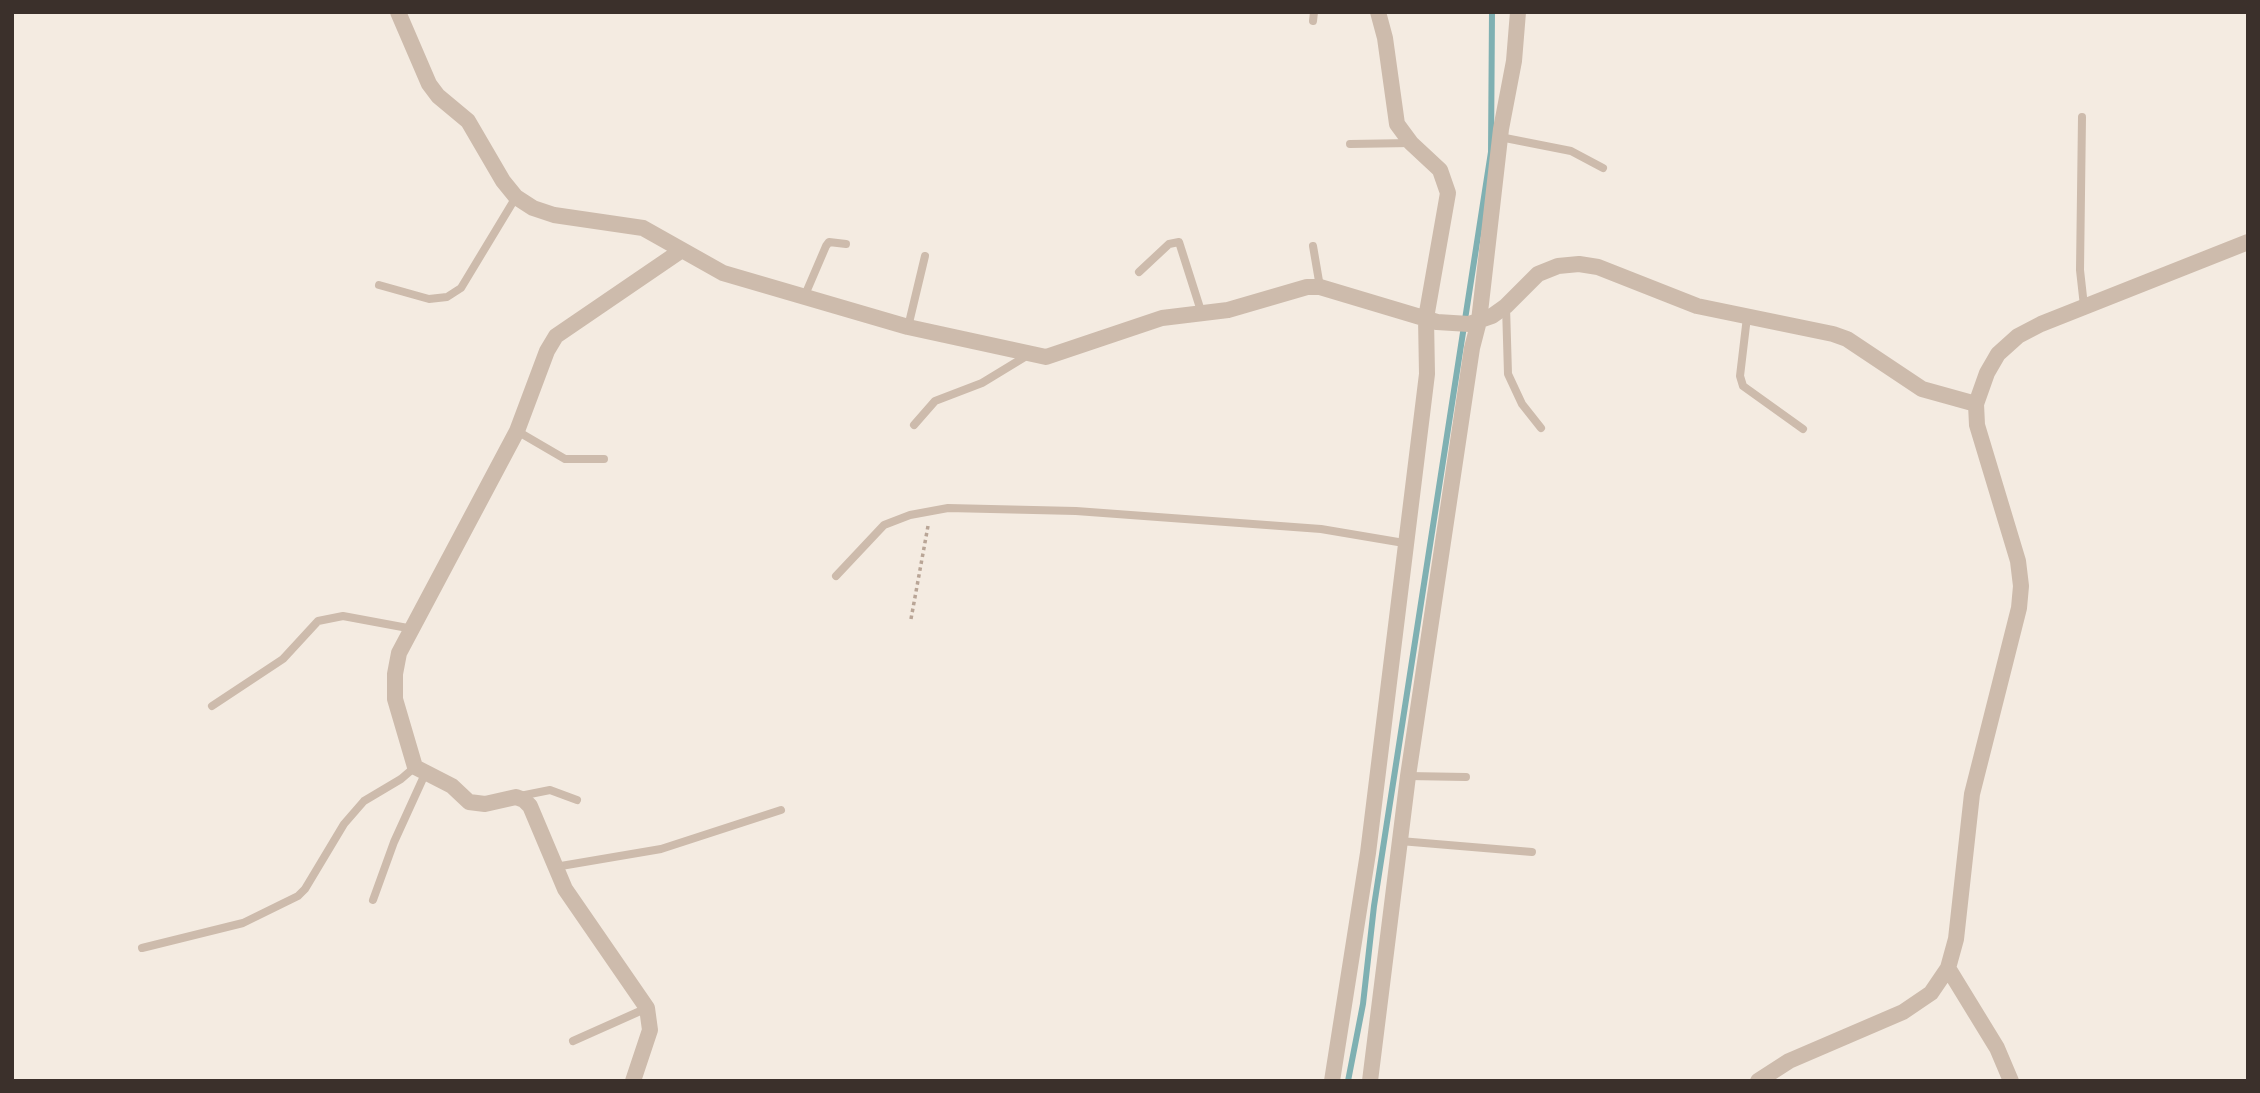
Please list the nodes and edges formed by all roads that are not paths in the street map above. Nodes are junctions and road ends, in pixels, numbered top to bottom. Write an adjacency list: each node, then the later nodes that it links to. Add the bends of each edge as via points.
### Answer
1 (398, 12): 9 (street, via 429,84 468,121)
2 (1378, 12): 6 (street, via 1397,124)
3 (1518, 12): 5 (street)
4 (2082, 117): 20 (lane, via 2080,270)
5 (1500, 133): 8 (lane, via 1571,151); 24 (street)
6 (1411, 143): 7 (lane); 23 (street, via 1440,170 1448,193)
7 (1350, 144)
8 (1603, 168)
9 (516, 197): 13 (street, via 554,215 643,228); 16 (lane, via 461,288 447,297 429,299)
10 (2248, 242): 20 (street)
11 (846, 244): 18 (lane, via 829,242)
12 (1313, 246): 17 (lane)
13 (682, 250): 18 (street, via 723,273); 31 (street, via 556,336)
14 (925, 256): 25 (lane)
15 (1139, 272): 21 (lane, via 1169,244 1179,242)
16 (379, 285)
17 (1320, 287): 21 (street, via 1295,289 1228,310); 23 (street)
18 (805, 295): 25 (street)
19 (1506, 306): 22 (street, via 1538,274 1578,264 1598,267 1681,301); 24 (street); 29 (lane, via 1508,374 1522,404)
20 (2084, 306): 27 (street, via 2030,330 1998,355)
21 (1201, 311): 26 (street, via 1162,318 1066,353)
22 (1747, 317): 27 (street, via 1847,339 1922,389); 30 (lane, via 1740,376 1743,386)
23 (1431, 320): 24 (street); 33 (street)
24 (1474, 322): 38 (street)
25 (908, 327): 26 (street)
26 (1028, 355): 28 (lane, via 982,383 935,401)
27 (1976, 404): 48 (street, via 1977,425 2018,561 2021,586 1972,794 1956,939)
28 (914, 425)
29 (1541, 428)
30 (1803, 429)
31 (517, 431): 32 (lane, via 565,459); 35 (street)
32 (604, 459)
33 (1404, 543): 34 (lane, via 1321,529 1076,511 931,510 884,525); 52 (street, via 1368,853)
34 (836, 576)
35 (413, 629): 36 (lane, via 343,616 318,621 283,659); 37 (street, via 399,653 395,699)
36 (212, 706)
37 (420, 770): 40 (street, via 476,804); 46 (lane); 47 (lane, via 357,809 298,896 243,923)
38 (1408, 776): 39 (lane); 43 (street)
39 (1466, 777)
40 (516, 797): 41 (lane, via 550,790); 45 (street, via 530,806)
41 (577, 800)
42 (781, 810): 45 (lane, via 661,849)
43 (1400, 841): 44 (lane); 53 (street)
44 (1532, 852)
45 (555, 867): 49 (street, via 565,889)
46 (373, 900)
47 (142, 948)
48 (1948, 968): 54 (street, via 1931,993 1903,1012 1789,1061); 55 (street, via 1997,1048)
49 (647, 1008): 50 (lane); 51 (street, via 650,1030)
50 (573, 1041)
51 (633, 1081)
52 (1332, 1081)
53 (1370, 1081)
54 (1758, 1081)
55 (2011, 1081)

